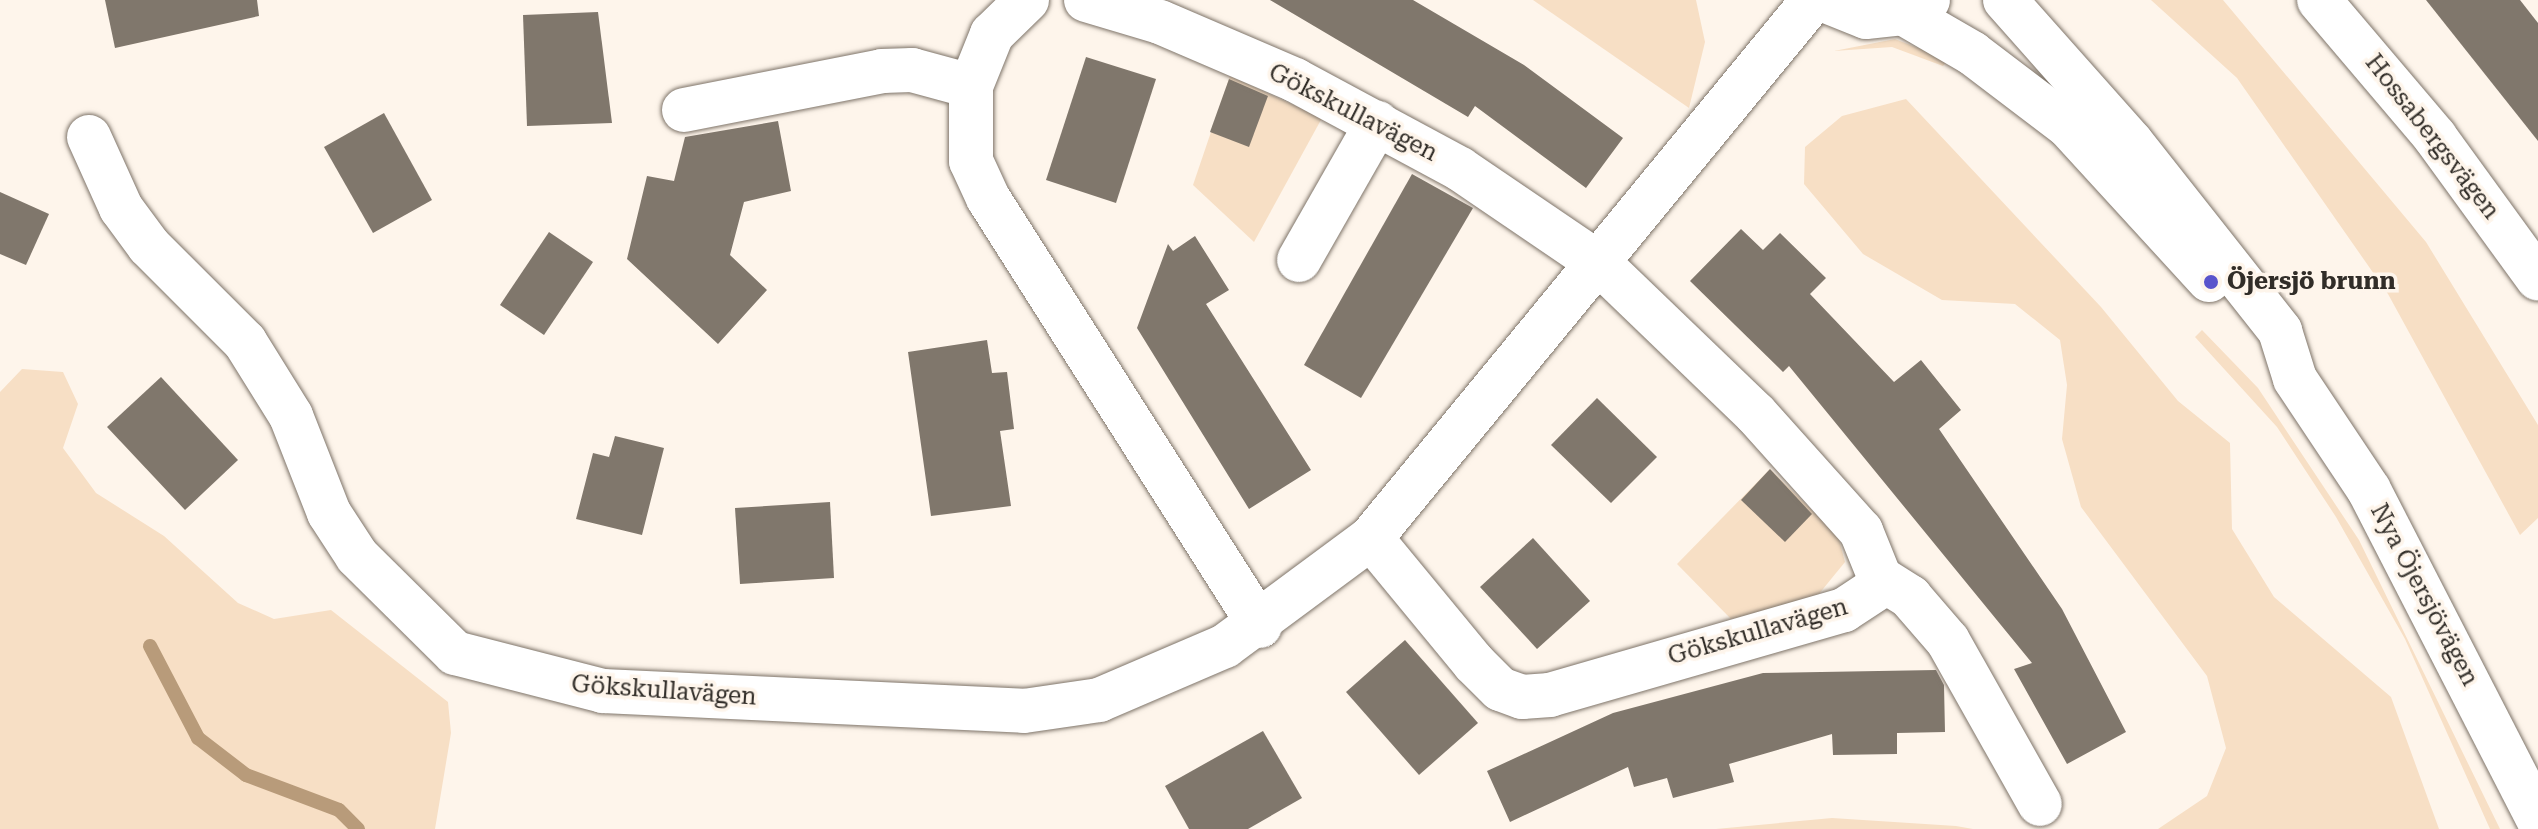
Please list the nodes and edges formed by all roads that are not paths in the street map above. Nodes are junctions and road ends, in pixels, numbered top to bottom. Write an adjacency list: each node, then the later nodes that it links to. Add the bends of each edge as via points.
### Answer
1 (1027, 0): 8 (street, via 992,34)
2 (1086, 0): 10 (street, Gökskullavägen, via 1160,22)
3 (1813, 0): 14 (street, Gökskullavägen)
4 (1824, 0): 7 (street, Nya Öjersjövägen, via 1866,17)
5 (2005, 0): 15 (street, Nya Öjersjövägen, via 2214,243 2280,331)
6 (2319, 0): 12 (street, Hossabergsvägen)
7 (1916, 7): 15 (street, Nya Öjersjövägen, via 2068,126 2211,282 2262,351)
8 (971, 86): 9 (street, via 882,71); 18 (street, via 966,132 988,198)
9 (684, 110)
10 (1377, 123): 13 (street); 14 (street, Gökskullavägen)
11 (89, 137): 18 (street, Gökskullavägen, via 121,208 149,246 245,342 291,416 329,513 357,556 455,653 603,691 1024,711 1099,700 1154,681)
12 (2532, 254)
13 (1299, 260)
14 (1601, 265): 16 (street, Gökskullavägen); 17 (street, Gökskullavägen, via 1755,413 1851,519 1877,558)
15 (2295, 379): 20 (street, Nya Öjersjövägen, via 2369,490)
16 (1371, 538): 17 (street, Gökskullavägen, via 1474,663 1500,689 1522,697 1550,695 1844,610 1879,587); 18 (street, Gökskullavägen)
17 (1880, 578): 19 (street, via 1910,597 1948,641)
18 (1260, 626)
19 (2040, 804)
20 (2538, 819)

